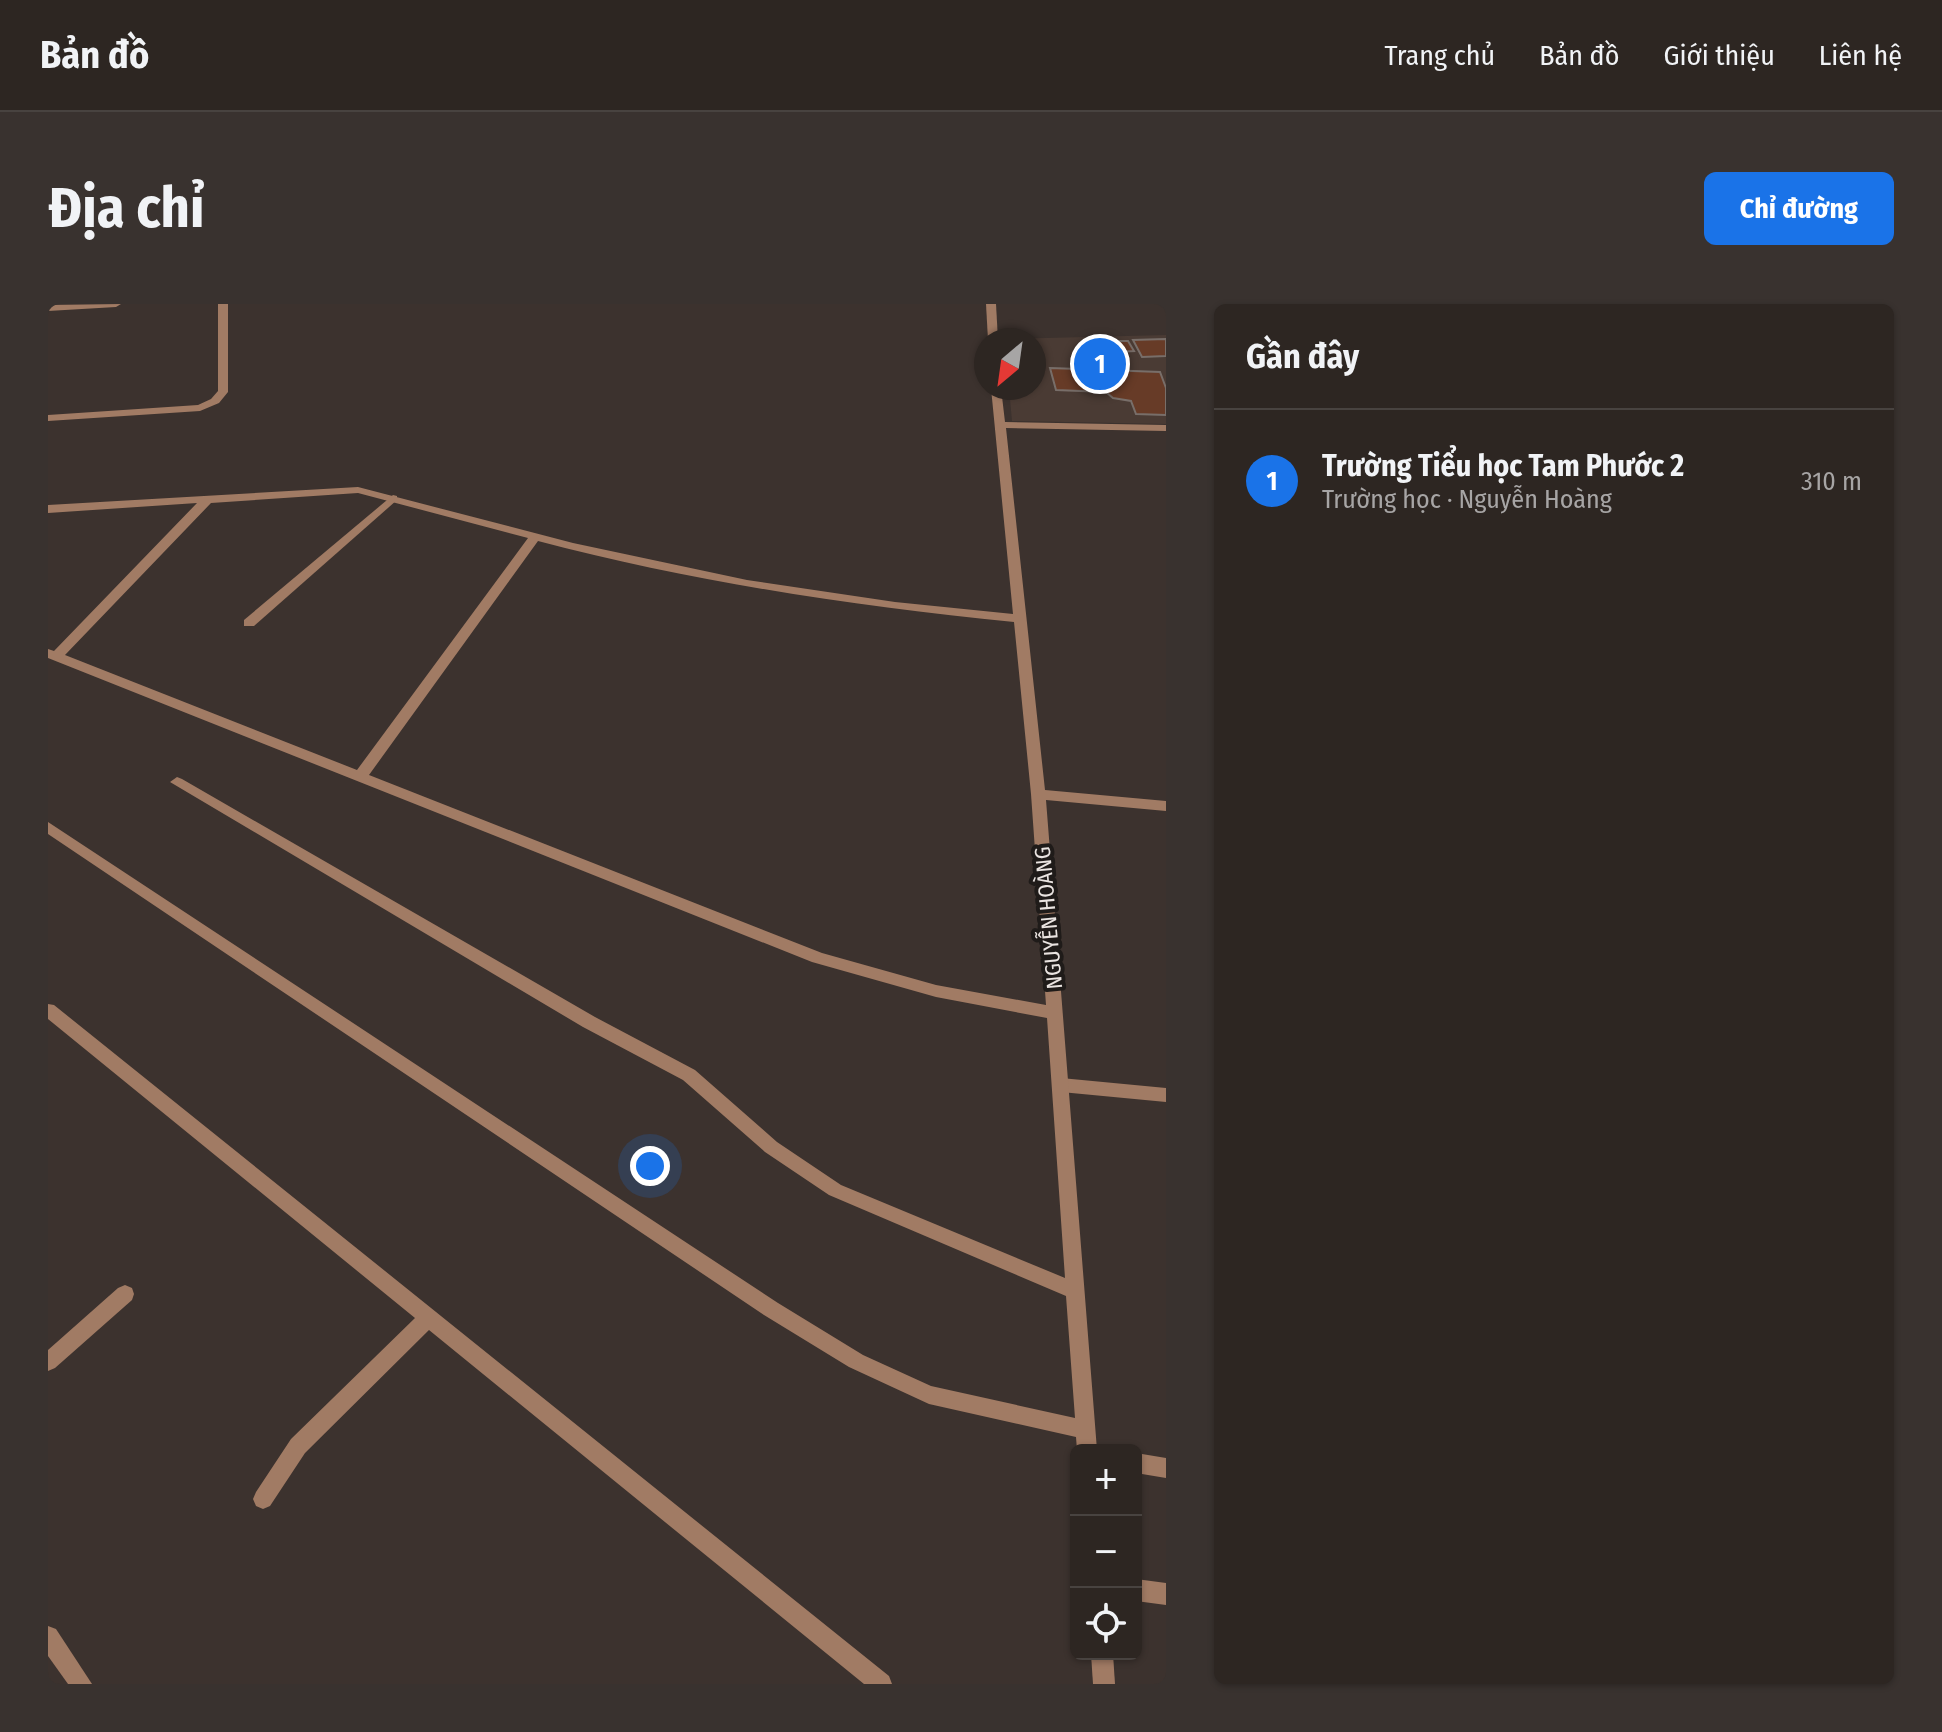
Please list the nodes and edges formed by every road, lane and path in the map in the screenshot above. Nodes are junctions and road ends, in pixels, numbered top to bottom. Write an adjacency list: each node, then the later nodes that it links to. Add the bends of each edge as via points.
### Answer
1 (116, 304): 4 (street)
2 (223, 304): 7 (street, via 223,392 215,401 200,408)
3 (991, 304): 5 (street)
4 (48, 308)
5 (992, 328)
6 (997, 400): 8 (street, NGUYỄN HOÀNG)
7 (48, 418)
8 (999, 425): 9 (street); 14 (street, NGUYỄN HOÀNG)
9 (1166, 428)
10 (393, 498): 11 (street, via 343,490); 13 (street); 15 (street)
11 (206, 501): 12 (street); 16 (street)
12 (48, 509)
13 (536, 535): 14 (street, via 747,584); 17 (street)
14 (1018, 618): 19 (street, NGUYỄN HOÀNG)
15 (249, 623)
16 (52, 654): 17 (street)
17 (359, 778): 23 (street, via 818,958 936,991)
18 (177, 782): 26 (street, via 689,1075 771,1147 835,1190)
19 (1038, 794): 20 (street); 23 (street, NGUYỄN HOÀNG)
20 (1166, 806)
21 (48, 827): 30 (street, via 856,1361 929,1395)
22 (48, 1010): 28 (street)
23 (1055, 1013): 24 (street, NGUYỄN HOÀNG)
24 (1061, 1085): 25 (street); 26 (street, NGUYỄN HOÀNG)
25 (1165, 1100)
26 (1077, 1292): 30 (street, NGUYỄN HOÀNG)
27 (125, 1294): 29 (street)
28 (427, 1319): 34 (street, via 298,1446); 40 (street)
29 (48, 1362)
30 (1086, 1430): 31 (street, NGUYỄN HOÀNG)
31 (1087, 1444)
32 (1142, 1464): 33 (street)
33 (1166, 1468)
34 (263, 1499)
35 (1142, 1591): 36 (street)
36 (1166, 1594)
37 (48, 1637): 39 (street)
38 (1102, 1660): 41 (street)
39 (81, 1684)
40 (881, 1684)
41 (1104, 1684)

